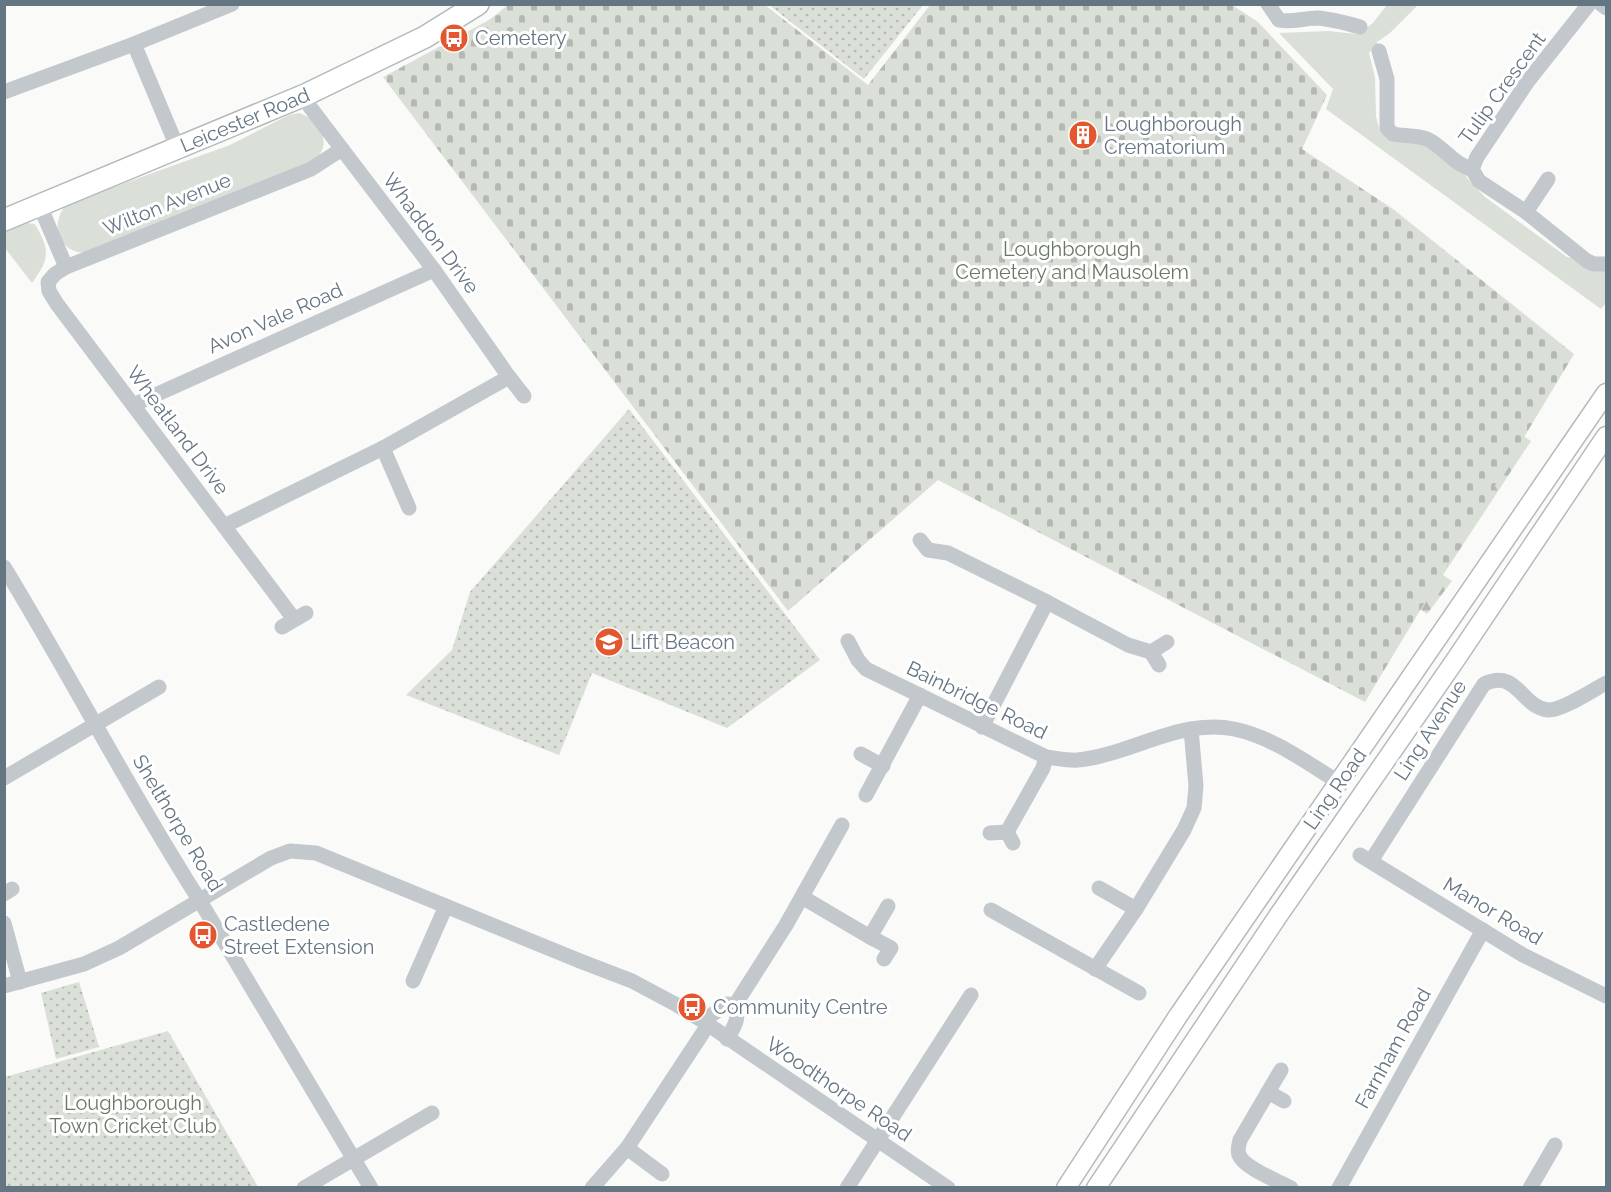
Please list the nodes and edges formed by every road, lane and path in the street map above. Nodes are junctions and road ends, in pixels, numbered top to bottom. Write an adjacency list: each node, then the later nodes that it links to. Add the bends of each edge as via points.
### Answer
1 (232, 4): 8 (street)
2 (478, 4): 11 (highway, Leicester Road, via 425,37)
3 (1268, 4): 7 (street, via 1280,20 1316,18)
4 (1589, 4): 14 (street, Tulip Crescent, via 1528,81)
5 (1601, 4): 6 (street)
6 (1606, 8)
7 (1360, 27)
8 (134, 44): 10 (street); 12 (street)
9 (1378, 51): 14 (street, via 1387,79 1387,128 1392,134 1425,139 1463,167)
10 (4, 92)
11 (305, 95): 12 (highway, Leicester Road); 13 (street, Whaddon Drive)
12 (178, 149): 16 (highway, Leicester Road)
13 (342, 149): 20 (street, Wilton Avenue, via 311,169); 21 (street, Whaddon Drive)
14 (1472, 169): 17 (street, Tulip Crescent, via 1479,181)
15 (1548, 179): 17 (street)
16 (40, 206): 18 (highway, Leicester Road); 20 (street)
17 (1526, 212): 19 (street, Tulip Crescent, via 1587,261)
18 (4, 220)
19 (1606, 264)
20 (66, 267): 25 (street, Wheatland Drive, via 48,282 49,291)
21 (434, 270): 22 (street, Whaddon Drive); 25 (street, Avon Vale Road)
22 (509, 377): 24 (street, Whaddon Drive); 27 (street)
23 (1606, 393): 46 (main road, Ling Road)
24 (524, 396)
25 (133, 405): 29 (street, Wheatland Drive)
26 (1606, 436): 87 (main road, Ling Road)
27 (383, 448): 28 (street); 29 (street)
28 (410, 508)
29 (224, 526): 33 (street, Wheatland Drive)
30 (924, 551): 32 (street, via 948,553)
31 (4, 567): 39 (street, Shelthorpe Road)
32 (1047, 602): 35 (street, via 1155,659); 40 (street)
33 (294, 620)
34 (846, 638): 38 (street, Bainbridge Road, via 866,669)
35 (1167, 642)
36 (1606, 683): 50 (street, Ling Avenue, via 1547,715 1504,680 1484,684)
37 (159, 687): 39 (street)
38 (920, 695): 40 (street, Bainbridge Road); 44 (street)
39 (95, 725): 45 (street); 53 (street, Shelthorpe Road)
40 (982, 727): 43 (street, Bainbridge Road)
41 (1191, 729): 43 (street, Bainbridge Road, via 1101,756 1076,760); 46 (street, Bainbridge Road, via 1232,729 1261,737); 56 (street, via 1194,808)
42 (861, 754): 44 (street)
43 (1046, 757): 49 (street, via 1010,837)
44 (883, 766): 47 (street)
45 (4, 778)
46 (1340, 783): 86 (main road, Ling Road)
47 (867, 795)
48 (842, 825): 52 (street)
49 (990, 833)
50 (1366, 858): 59 (street, Manor Road)
51 (1099, 888): 56 (street)
52 (801, 897): 60 (street); 69 (street)
53 (200, 901): 54 (street, Woodthorpe Road, via 271,858 302,850); 64 (street, Woodthorpe Road, via 84,964); 79 (street, Shelthorpe Road)
54 (446, 906): 63 (street); 70 (street, Woodthorpe Road, via 632,981)
55 (888, 906): 60 (street)
56 (1137, 909): 62 (street)
57 (991, 910): 62 (street)
58 (4, 923): 64 (street)
59 (1483, 930): 68 (street, Manor Road, via 1523,955); 89 (street, Farnham Road)
60 (870, 937): 61 (street, via 891,948)
61 (885, 960)
62 (1095, 969): 66 (street)
63 (413, 981)
64 (20, 982): 65 (street, Woodthorpe Road)
65 (4, 986)
66 (1139, 993)
67 (971, 995): 76 (street)
68 (1606, 996)
69 (735, 1005): 70 (street, via 727,1004); 71 (street, via 736,1024)
70 (705, 1023): 71 (street, Woodthorpe Road); 78 (street)
71 (727, 1039): 76 (street, Woodthorpe Road)
72 (1281, 1070): 73 (street)
73 (1268, 1092): 74 (street); 88 (street, via 1240,1140 1239,1154 1246,1163)
74 (1284, 1101)
75 (432, 1113): 79 (street)
76 (878, 1140): 84 (street); 85 (street, Woodthorpe Road)
77 (1556, 1146): 90 (street)
78 (627, 1148): 80 (street); 83 (street)
79 (355, 1159): 81 (street); 82 (street, Shelthorpe Road)
80 (662, 1174)
81 (304, 1188)
82 (371, 1188)
83 (592, 1188)
84 (847, 1188)
85 (948, 1188)
86 (1066, 1188)
87 (1096, 1188)
88 (1291, 1188)
89 (1340, 1188)
90 (1530, 1188)

